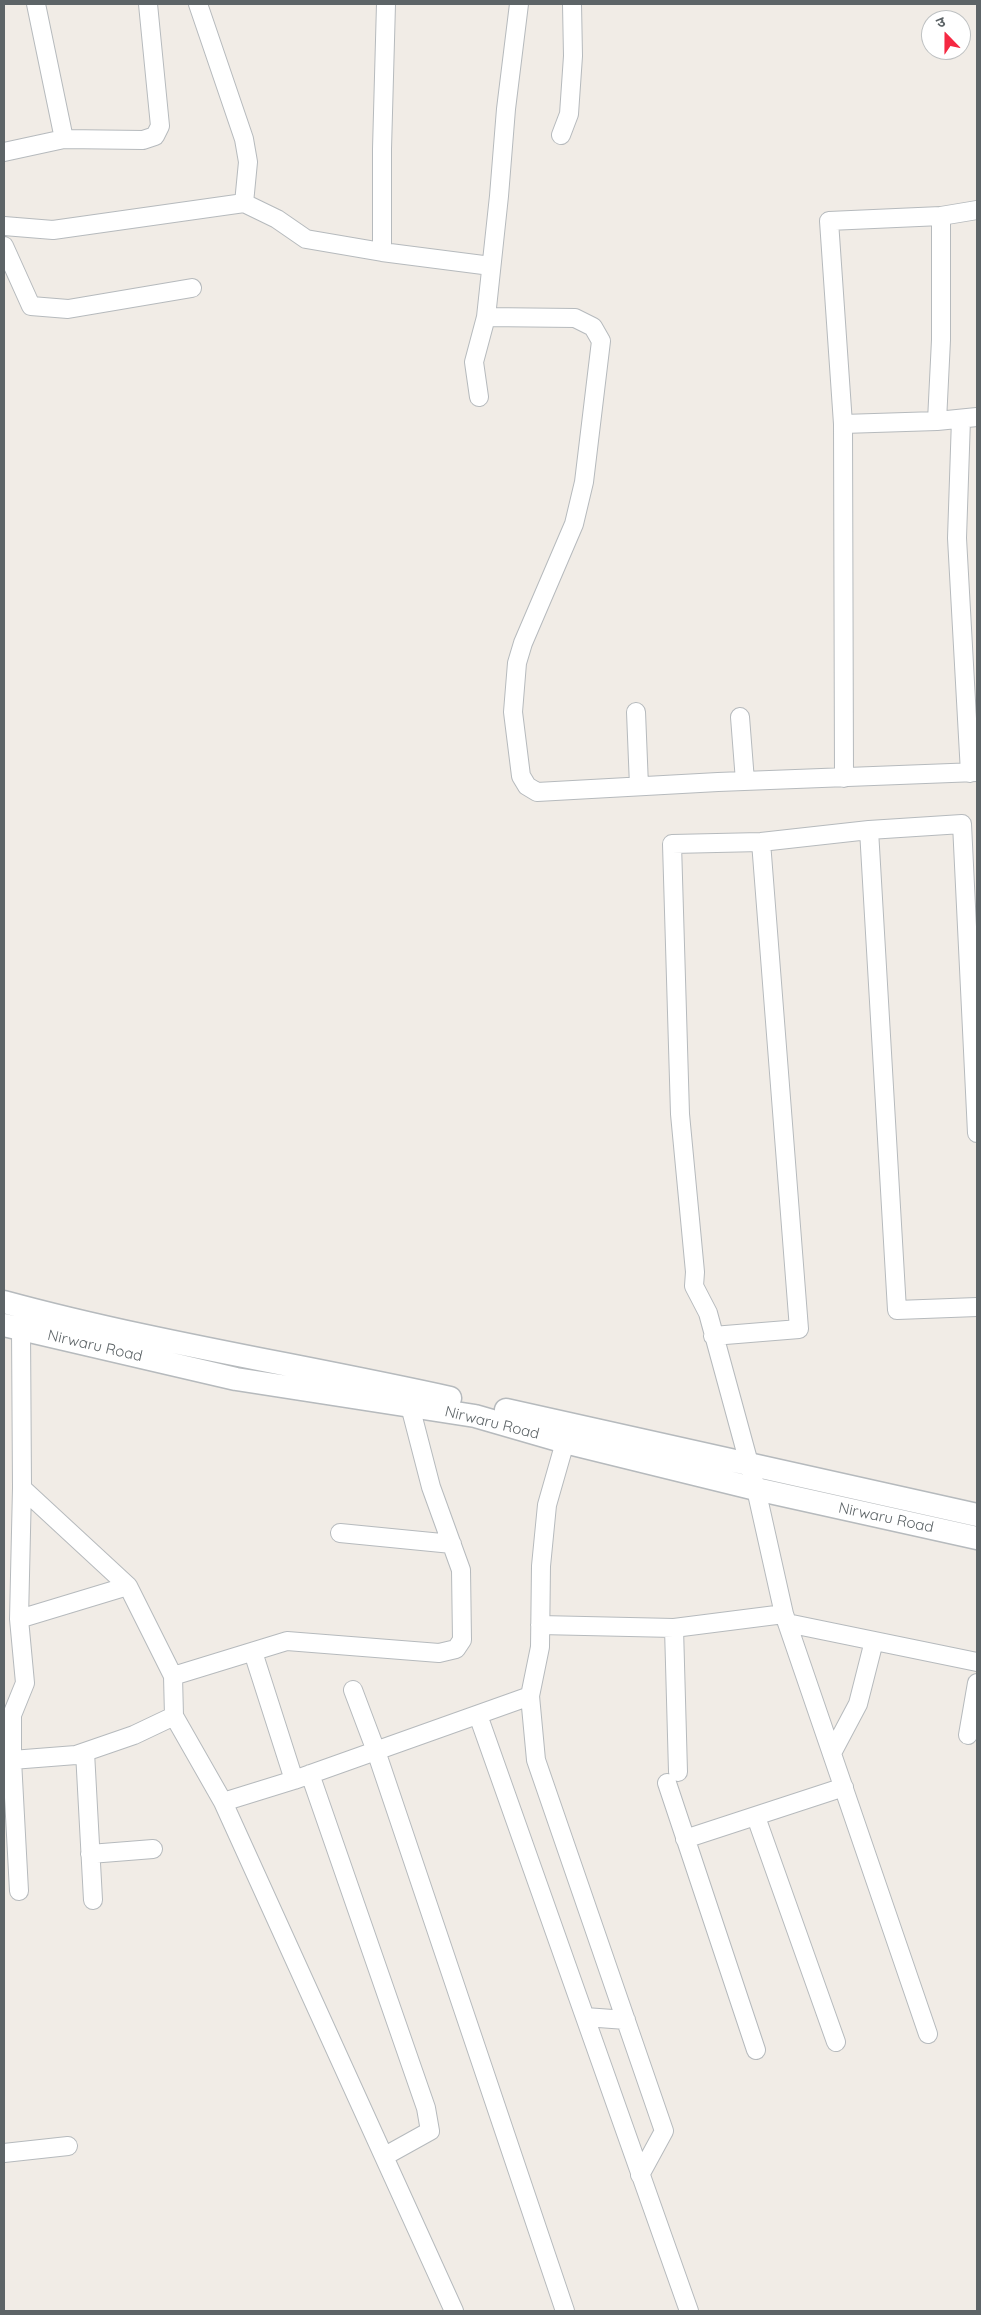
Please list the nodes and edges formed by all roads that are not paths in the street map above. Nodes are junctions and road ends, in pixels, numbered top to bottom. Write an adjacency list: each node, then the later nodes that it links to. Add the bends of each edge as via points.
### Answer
1 (36, 4): 8 (street)
2 (148, 4): 8 (street, via 160,126 155,136 143,140)
3 (198, 4): 10 (street, via 244,140 248,162)
4 (386, 4): 15 (street)
5 (520, 4): 16 (street)
6 (572, 4): 7 (street, via 569,114)
7 (561, 135)
8 (64, 139): 9 (street)
9 (4, 152)
10 (244, 204): 13 (street, via 53,230); 15 (street, via 277,219 306,239)
11 (977, 210): 12 (street)
12 (941, 216): 21 (street); 22 (street, via 829,221)
13 (4, 226)
14 (4, 246): 17 (street, via 31,306 68,309)
15 (382, 252): 16 (street)
16 (491, 266): 18 (street)
17 (192, 288)
18 (486, 317): 19 (street, via 474,362); 28 (street, via 575,318 593,327 602,341 584,482 574,524 517,663 513,712 521,776 526,786 537,792)
19 (479, 397)
20 (969, 418): 21 (street); 25 (street, via 957,538)
21 (937, 422): 22 (street)
22 (843, 424): 26 (street)
23 (636, 712): 28 (street)
24 (740, 717): 27 (street)
25 (974, 772): 26 (street)
26 (844, 778): 27 (street)
27 (745, 781): 28 (street)
28 (639, 786)
29 (869, 830): 30 (street); 31 (street, via 962,824); 33 (street, via 897,1310)
30 (761, 842): 35 (street, via 799,1329); 35 (street, via 672,844 680,1114 696,1272 694,1286 708,1313)
31 (977, 1133)
32 (4, 1302): 38 (street, Nirwaru Road, via 62,1318 394,1386)
33 (977, 1307)
34 (12, 1327): 36 (street, Nirwaru Road, via 236,1379); 39 (street)
35 (714, 1336): 38 (street)
36 (410, 1406): 37 (street, Nirwaru Road, via 475,1416); 44 (street, via 431,1487)
37 (565, 1442): 40 (street, Nirwaru Road); 48 (street, via 547,1505)
38 (747, 1464): 40 (street); 41 (street, Nirwaru Road)
39 (22, 1488): 45 (street); 47 (street)
40 (756, 1489): 43 (street, Nirwaru Road); 46 (street)
41 (977, 1515)
42 (340, 1533): 44 (street)
43 (977, 1538)
44 (452, 1544): 51 (street, via 461,1570 462,1640 456,1649 439,1653 287,1641)
45 (128, 1586): 47 (street); 53 (street)
46 (786, 1618): 49 (street); 50 (street); 62 (street)
47 (19, 1619): 63 (street, via 26,1682 12,1715)
48 (540, 1625): 49 (street); 56 (street, via 540,1647)
49 (674, 1628): 68 (street, via 672,1778)
50 (874, 1642): 52 (street); 62 (street, via 858,1704)
51 (253, 1652): 53 (street); 64 (street)
52 (977, 1662)
53 (173, 1676): 58 (street)
54 (977, 1683): 59 (street)
55 (353, 1690): 60 (street)
56 (530, 1696): 57 (street); 74 (street, via 536,1760)
57 (478, 1715): 60 (street); 73 (street)
58 (174, 1716): 61 (street, via 134,1735); 66 (street)
59 (968, 1735)
60 (376, 1751): 64 (street); 83 (street)
61 (85, 1752): 63 (street); 70 (street)
62 (832, 1753): 65 (street)
63 (12, 1760): 71 (street)
64 (302, 1777): 66 (street); 80 (street, via 426,2108 430,2131)
65 (844, 1787): 67 (street); 75 (street)
66 (223, 1802): 80 (street)
67 (756, 1816): 68 (street); 76 (street)
68 (685, 1839): 77 (street)
69 (152, 1849): 70 (street)
70 (90, 1854): 72 (street)
71 (19, 1891)
72 (93, 1900)
73 (585, 2017): 74 (street); 81 (street)
74 (626, 2020): 81 (street, via 664,2131)
75 (928, 2034)
76 (836, 2042)
77 (756, 2050)
78 (68, 2146): 79 (street)
79 (4, 2154)
80 (384, 2156): 82 (street)
81 (640, 2175): 84 (street)
82 (454, 2311)
83 (565, 2311)
84 (688, 2311)

